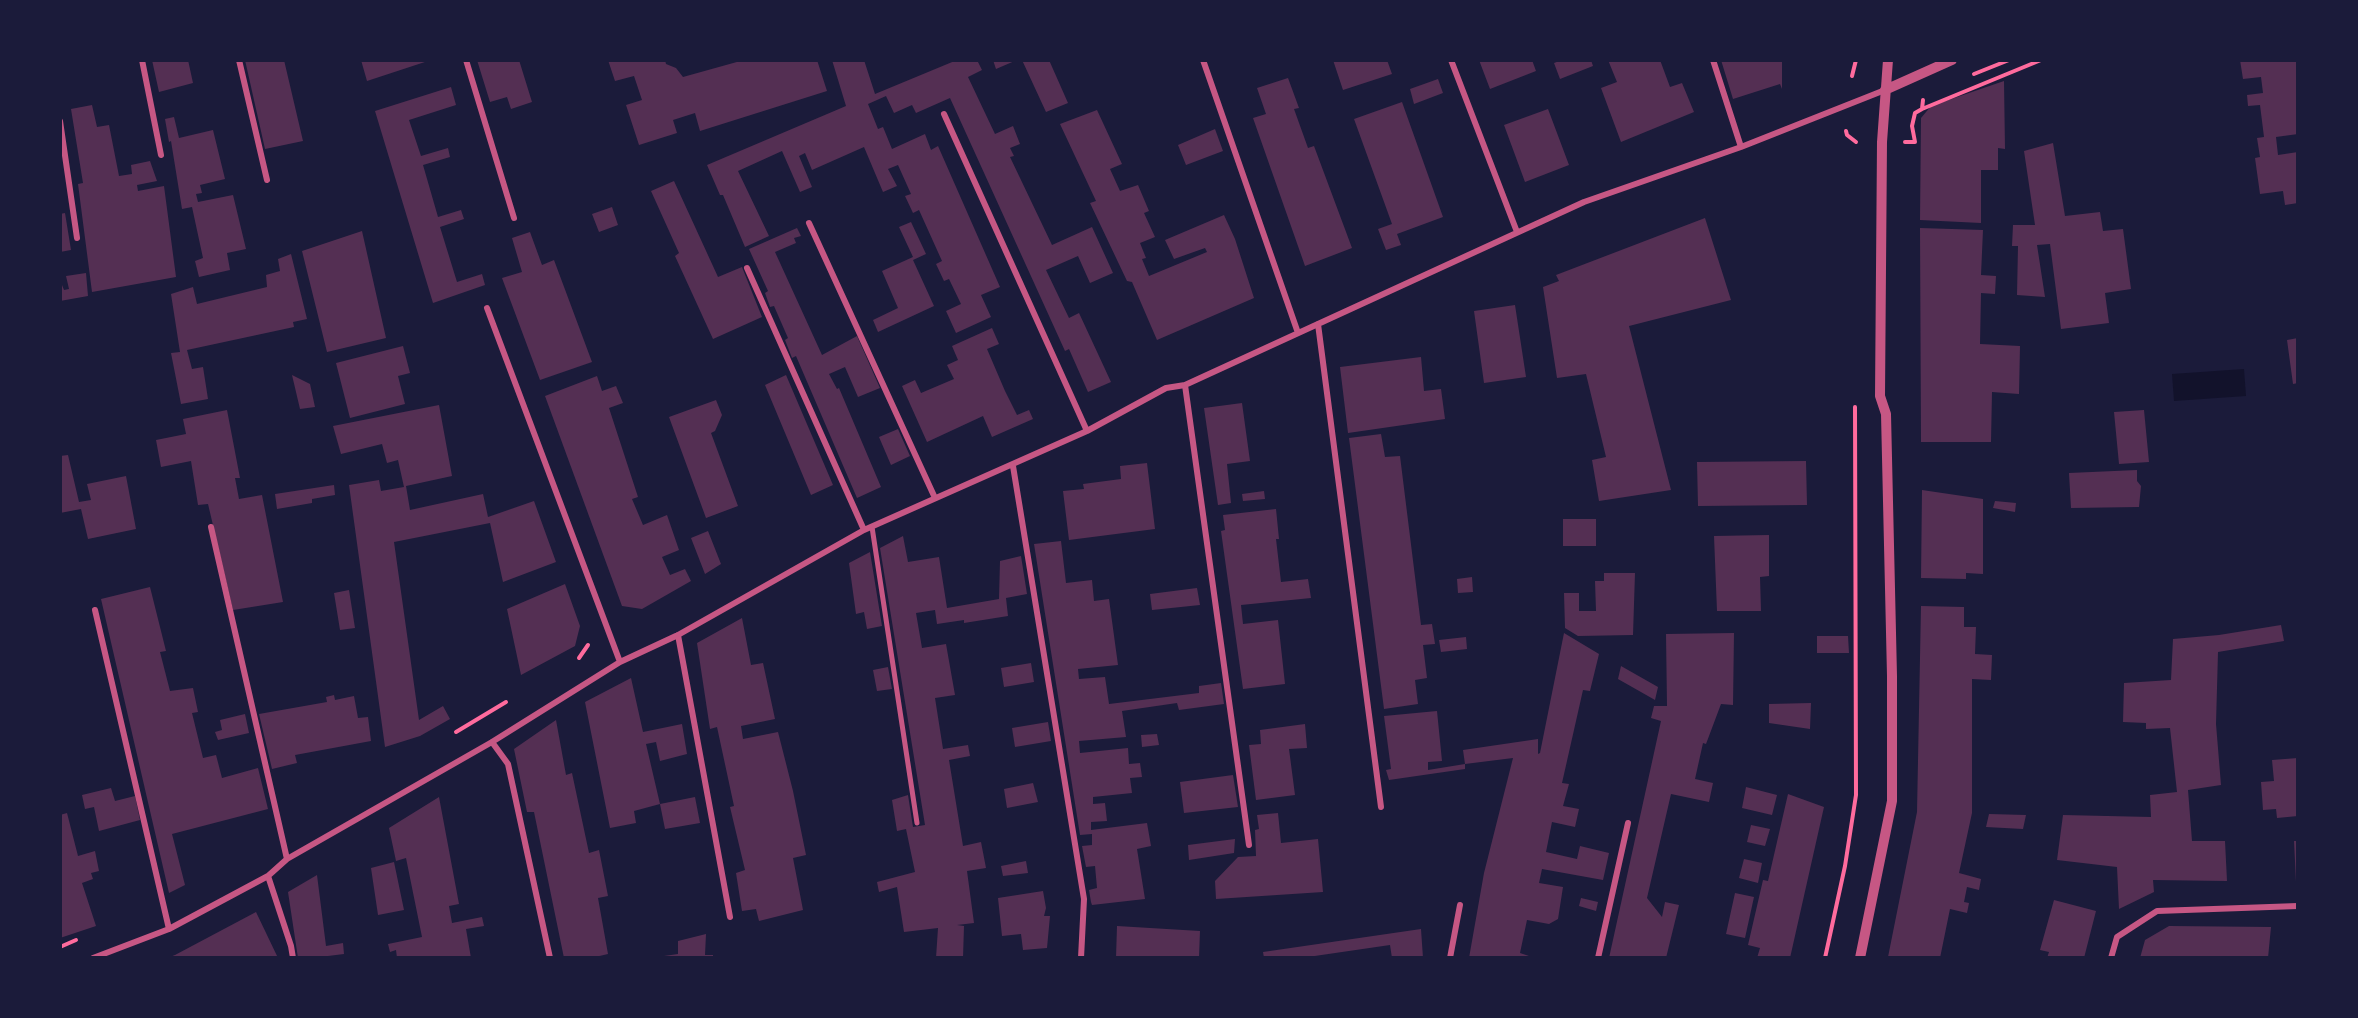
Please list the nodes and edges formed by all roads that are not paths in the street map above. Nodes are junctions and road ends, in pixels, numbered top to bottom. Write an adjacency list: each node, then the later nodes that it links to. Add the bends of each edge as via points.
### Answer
1 (142, 60): 13 (street)
2 (239, 60): 14 (street)
3 (466, 60): 15 (street)
4 (1203, 60): 22 (street)
5 (1451, 60): 17 (street)
6 (1713, 60): 12 (street)
7 (1888, 60): 9 (street)
8 (1952, 60): 9 (street)
9 (1886, 90): 12 (street); 50 (street, via 1880,396 1886,414 1892,801)
10 (944, 114): 24 (street)
11 (60, 122): 18 (street)
12 (1741, 147): 17 (street, via 1584,202)
13 (161, 155)
14 (267, 180)
15 (514, 218)
16 (809, 223): 26 (street)
17 (1517, 232): 21 (street)
18 (77, 238)
19 (747, 268): 29 (street)
20 (487, 308): 32 (street)
21 (1318, 324): 22 (street); 34 (street)
22 (1298, 333): 23 (street)
23 (1185, 385): 24 (street, via 1166,388); 37 (street)
24 (1087, 431): 25 (street)
25 (1012, 466): 26 (street); 47 (street, via 1084,899)
26 (935, 498): 28 (street)
27 (211, 527): 38 (street)
28 (872, 527): 29 (street); 35 (street)
29 (864, 530): 31 (street)
30 (95, 610): 43 (street)
31 (678, 635): 32 (street); 42 (street)
32 (620, 662): 33 (street)
33 (492, 742): 38 (street); 46 (street, via 508,764)
34 (1381, 807)
35 (917, 823)
36 (1628, 823): 49 (street)
37 (1249, 845)
38 (288, 860): 39 (street)
39 (268, 876): 43 (street); 45 (street)
40 (1460, 905): 48 (street)
41 (2298, 906): 51 (street, via 2157,911 2117,937)
42 (730, 917)
43 (169, 929): 44 (street)
44 (93, 958)
45 (292, 958)
46 (550, 958)
47 (1081, 958)
48 (1450, 958)
49 (1598, 958)
50 (1860, 958)
51 (2111, 958)

